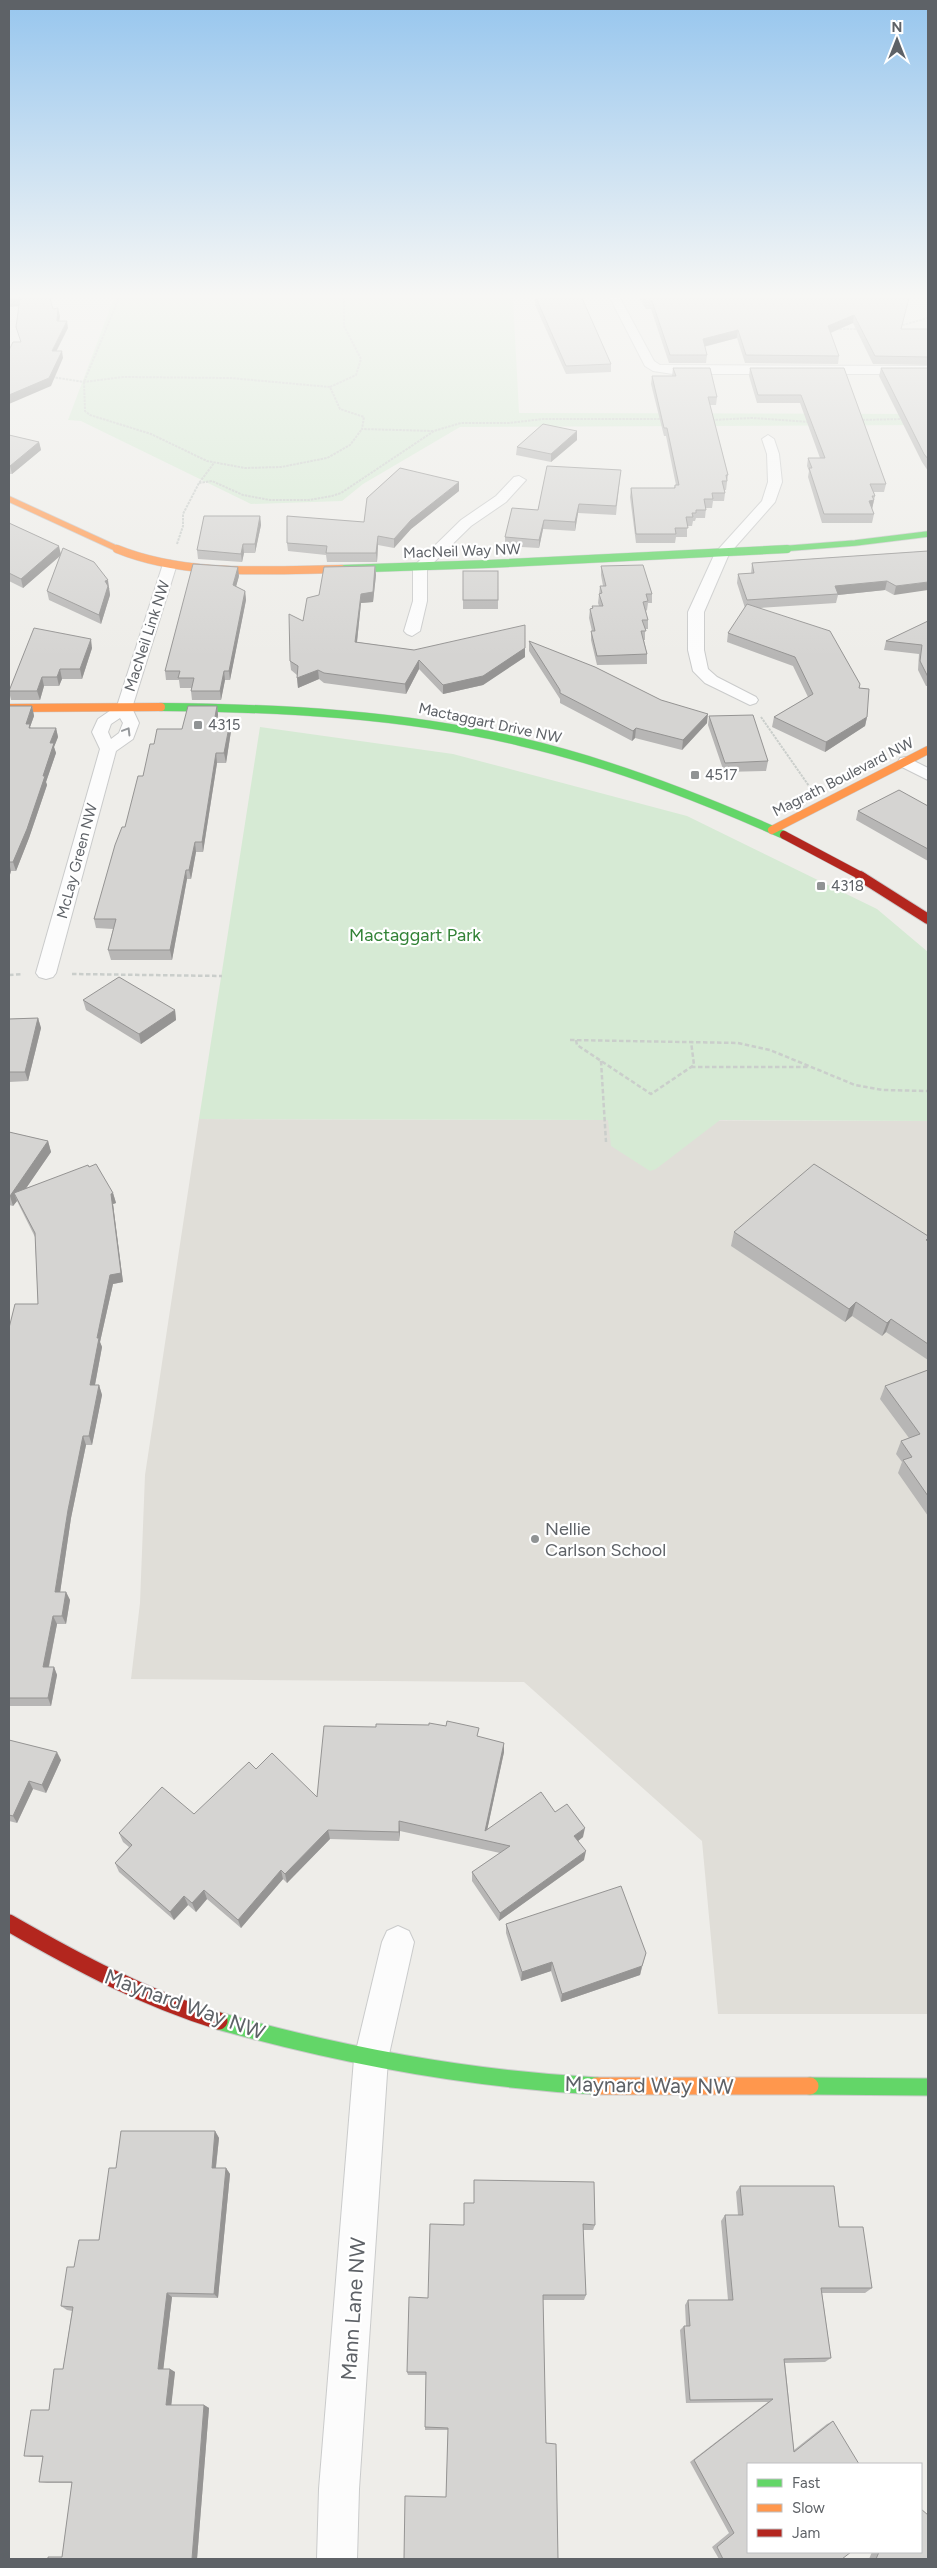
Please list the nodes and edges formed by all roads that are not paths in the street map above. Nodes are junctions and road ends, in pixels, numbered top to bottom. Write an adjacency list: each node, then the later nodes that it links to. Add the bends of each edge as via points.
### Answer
1 (768, 439): 5 (street, via 773,454 775,482 768,502)
2 (519, 480): 7 (street, via 501,499 466,523)
3 (9, 498): 6 (street, MacNeil Way NW, via 119,550)
4 (928, 534): 5 (street, MacNeil Way NW, via 868,543)
5 (722, 553): 7 (street, MacNeil Way NW); 9 (street, via 696,612 696,650 701,671 711,680)
6 (170, 564): 7 (street, MacNeil Way NW, via 251,570); 11 (street, MacNeil Link NW)
7 (420, 568): 8 (street, via 420,601)
8 (412, 631)
9 (750, 700)
10 (9, 708): 11 (street, Mactaggart Drive NW)
11 (124, 708): 12 (street, one-way to 11, via 127,735 131,723); 12 (street, McLay Green NW, via 104,722 100,732); 16 (street, Mactaggart Drive NW, via 325,712 459,730 544,748 643,778)
12 (108, 749): 18 (street, McLay Green NW)
13 (928, 750): 14 (street, Magrath Boulevard NW)
14 (906, 762): 15 (street); 16 (street, Magrath Boulevard NW)
15 (928, 775)
16 (772, 830): 17 (street, Mactaggart Drive NW, via 845,868)
17 (928, 919)
18 (46, 973)
19 (9, 1923): 21 (street, Maynard Way NW, via 96,1972 162,2000 302,2044)
20 (398, 1942): 21 (street)
21 (372, 2059): 22 (street, Maynard Way NW, via 427,2070 593,2086); 23 (street, Mann Lane NW, via 339,2489)
22 (928, 2086)
23 (337, 2559)

